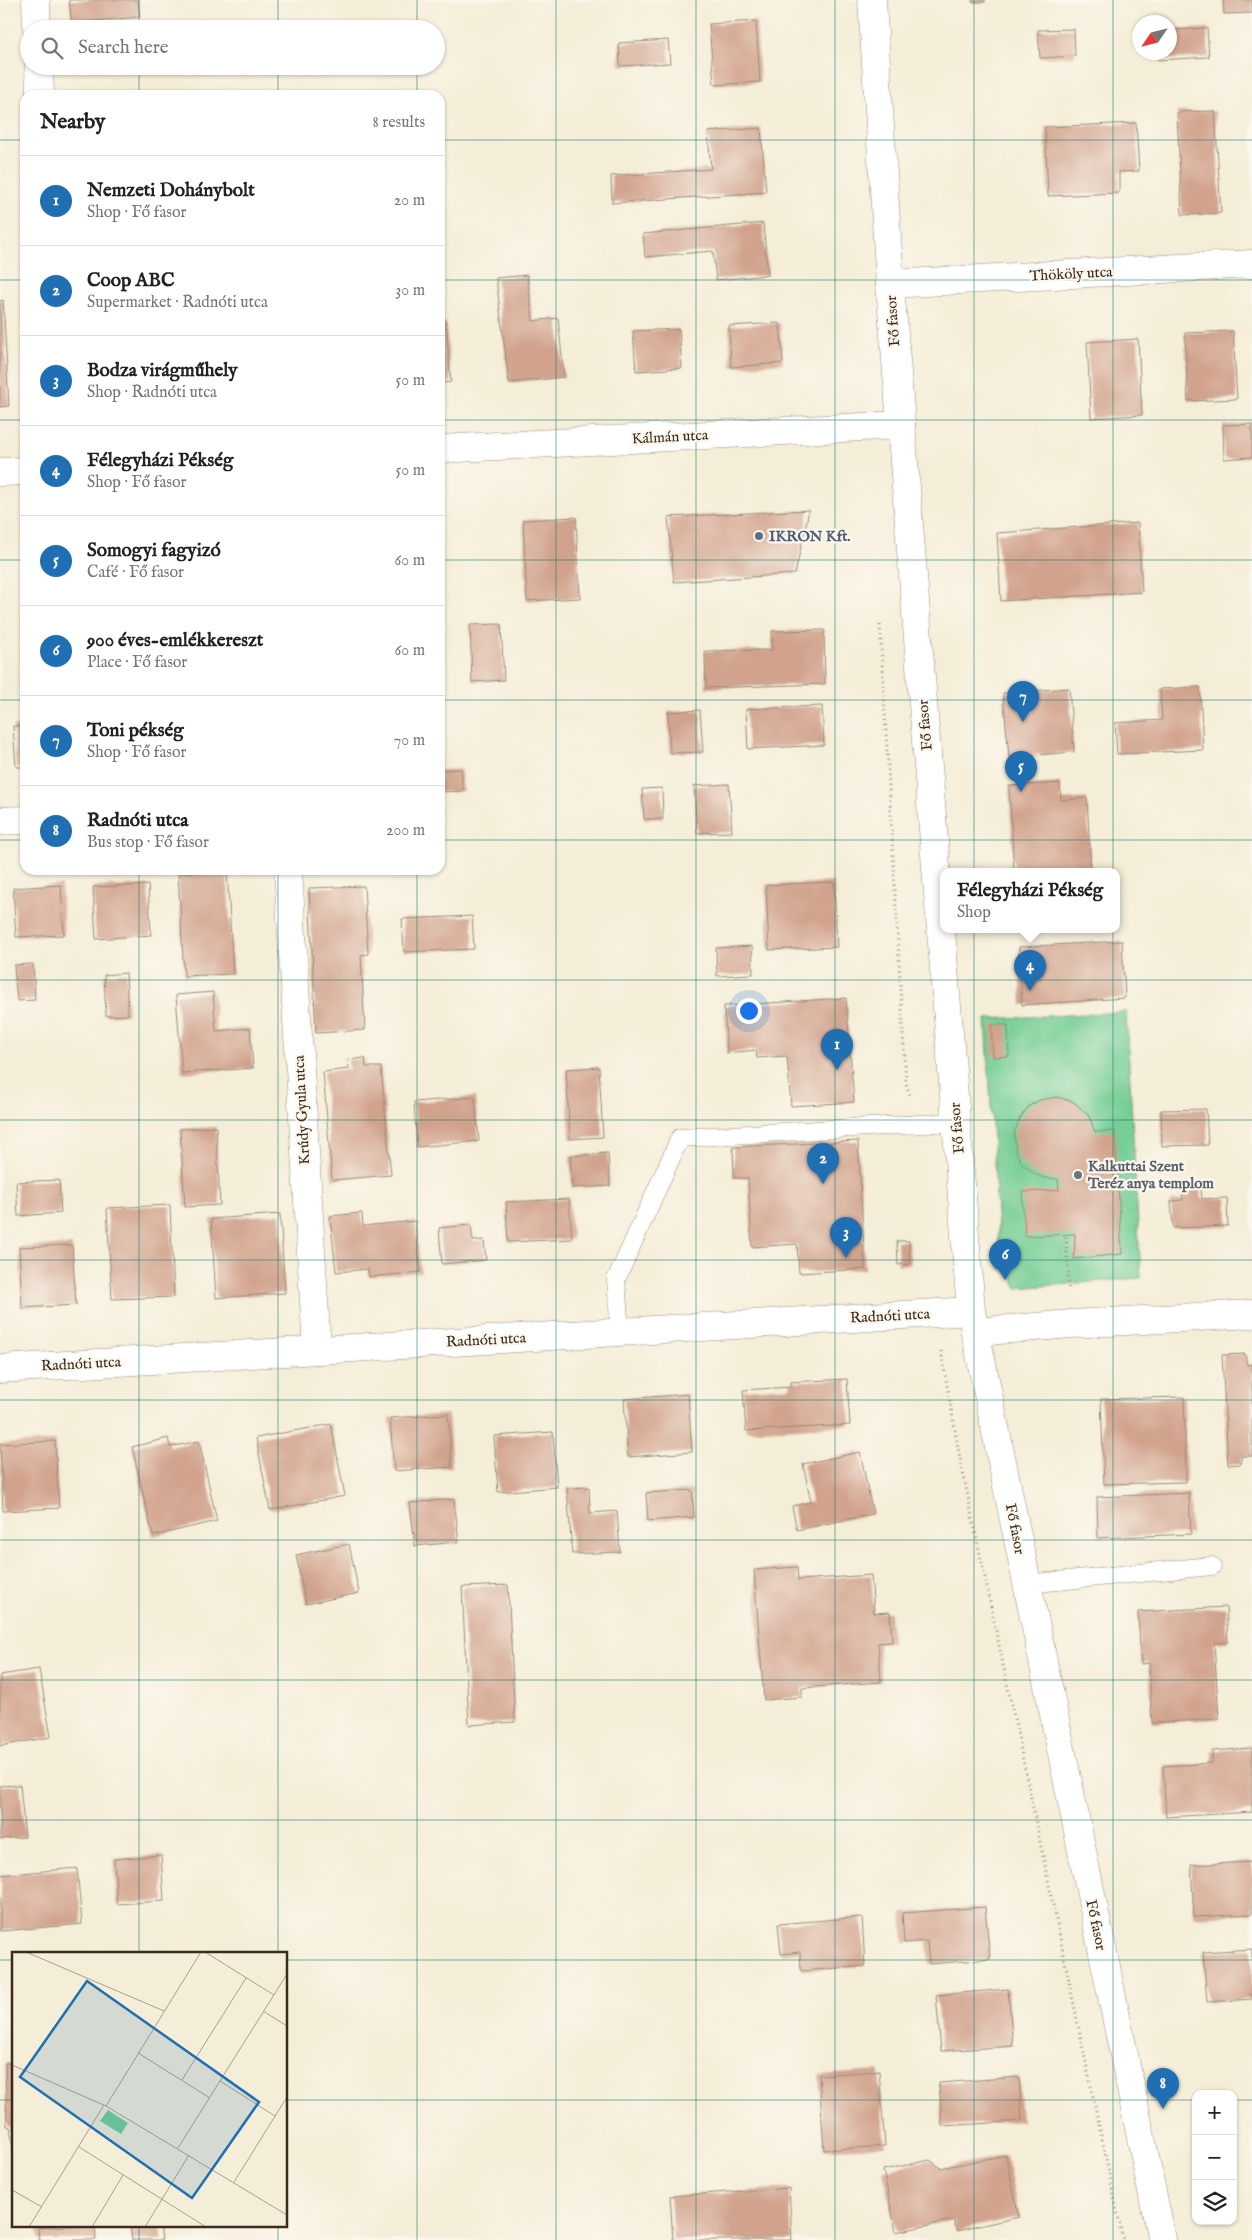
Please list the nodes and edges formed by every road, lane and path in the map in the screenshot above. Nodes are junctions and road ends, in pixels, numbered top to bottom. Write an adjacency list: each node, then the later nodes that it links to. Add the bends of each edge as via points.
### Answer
1 (36, 0): 3 (street)
2 (872, 0): 7 (street, Fő fasor)
3 (37, 20)
4 (39, 75): 5 (street)
5 (40, 90)
6 (1252, 264): 7 (street, Thököly utca)
7 (890, 284): 8 (street, Fő fasor)
8 (900, 425): 9 (street, Kálmán utca); 15 (street, Fő fasor)
9 (445, 449)
10 (20, 471): 11 (street)
11 (0, 472)
12 (20, 820): 13 (street)
13 (0, 821)
14 (288, 875): 23 (street, Krúdy Gyula utca)
15 (940, 923)
16 (941, 933): 17 (street, Fő fasor)
17 (956, 1122): 20 (street, Fő fasor); 22 (lane, via 680,1138 616,1280)
18 (1066, 1237): 21 (path)
19 (1252, 1314): 21 (street, Radnóti utca)
20 (973, 1322): 21 (street, Radnóti utca); 22 (street, Radnóti utca); 26 (street, Fő fasor)
21 (1071, 1324)
22 (620, 1332): 23 (street, Radnóti utca)
23 (316, 1350): 24 (street, Radnóti utca)
24 (0, 1369)
25 (1212, 1566): 26 (lane)
26 (1026, 1584): 27 (street, Fő fasor)
27 (1162, 2240)

